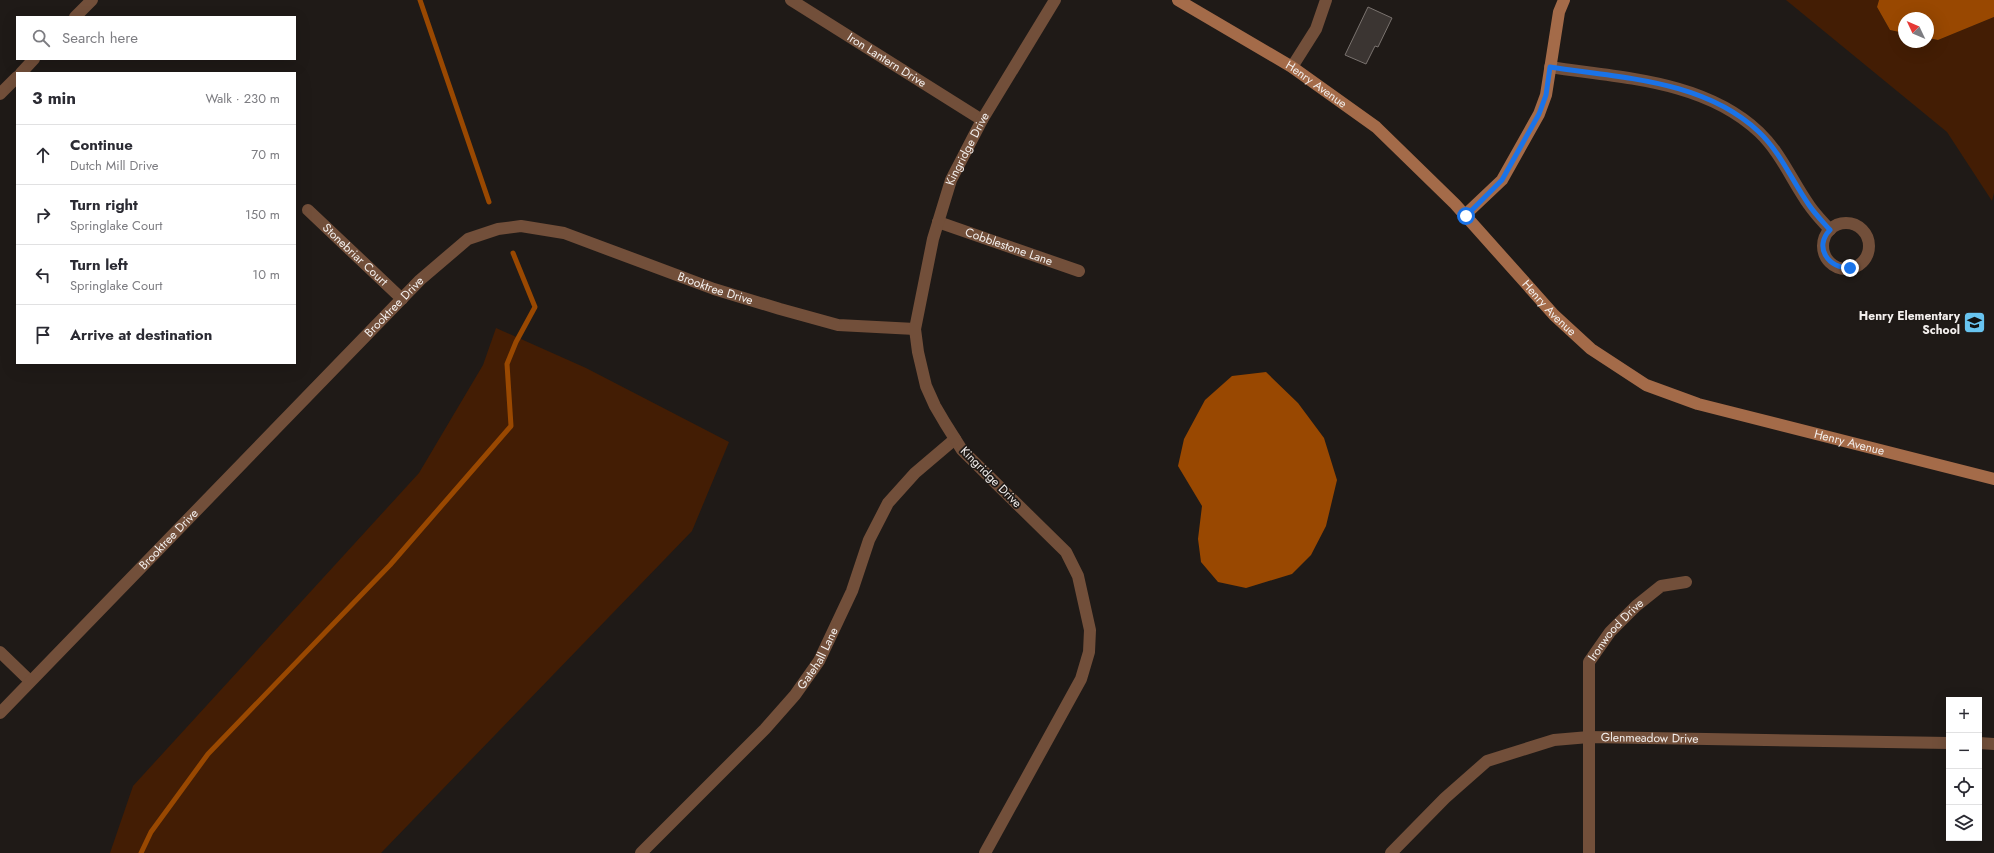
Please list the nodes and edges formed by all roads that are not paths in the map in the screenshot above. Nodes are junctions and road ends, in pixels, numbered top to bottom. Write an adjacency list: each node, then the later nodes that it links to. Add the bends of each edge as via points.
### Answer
1 (92, 0): 7 (street)
2 (791, 0): 14 (street, Iron Lantern Drive)
3 (1055, 0): 14 (street, Kingridge Drive)
4 (1178, 0): 9 (street, Henry Avenue)
5 (1326, 0): 9 (street, via 1316,29)
6 (1564, 0): 10 (street, via 1559,12)
7 (76, 16)
8 (33, 60): 11 (street)
9 (1292, 67): 16 (street, Henry Avenue, via 1376,127)
10 (1550, 67): 16 (street, via 1546,95 1539,114 1502,180); 18 (street, via 1661,84 1723,106 1759,132 1783,160 1809,205)
11 (22, 72)
12 (16, 78): 13 (street)
13 (0, 94)
14 (982, 120): 17 (street, Kingridge Drive, via 951,180)
15 (308, 210): 20 (street, Stonebriar Court)
16 (1466, 216): 23 (street, Henry Avenue, via 1554,315 1590,349 1646,385 1698,404)
17 (938, 222): 19 (street, Cobblestone Lane); 21 (street, Kingridge Drive)
18 (1830, 230)
19 (1079, 271)
20 (402, 299): 21 (street, Brooktree Drive, via 468,239 498,229 522,226 564,233 714,289 838,325); 26 (street, Brooktree Drive)
21 (915, 329): 22 (street, Kingridge Drive, via 926,386)
22 (955, 439): 32 (street, Gatehall Lane, via 914,472 888,503 869,540 852,591 819,661 795,695 765,729); 33 (street, Kingridge Drive, via 962,450 1066,552 1078,576 1090,630 1089,652 1081,680)
23 (1994, 479)
24 (1686, 582): 28 (street, Ironwood Drive, via 1661,586 1636,606 1610,632 1589,662)
25 (0, 652): 26 (street)
26 (30, 681): 27 (street, Brooktree Drive)
27 (0, 713)
28 (1588, 737): 29 (street, Glenmeadow Drive); 34 (street, Glenmeadow Drive, via 1554,740 1487,761 1445,798); 35 (street, Ironwood Drive)
29 (1946, 743)
30 (1982, 743): 31 (street)
31 (1994, 744)
32 (641, 853)
33 (984, 853)
34 (1391, 853)
35 (1589, 853)

